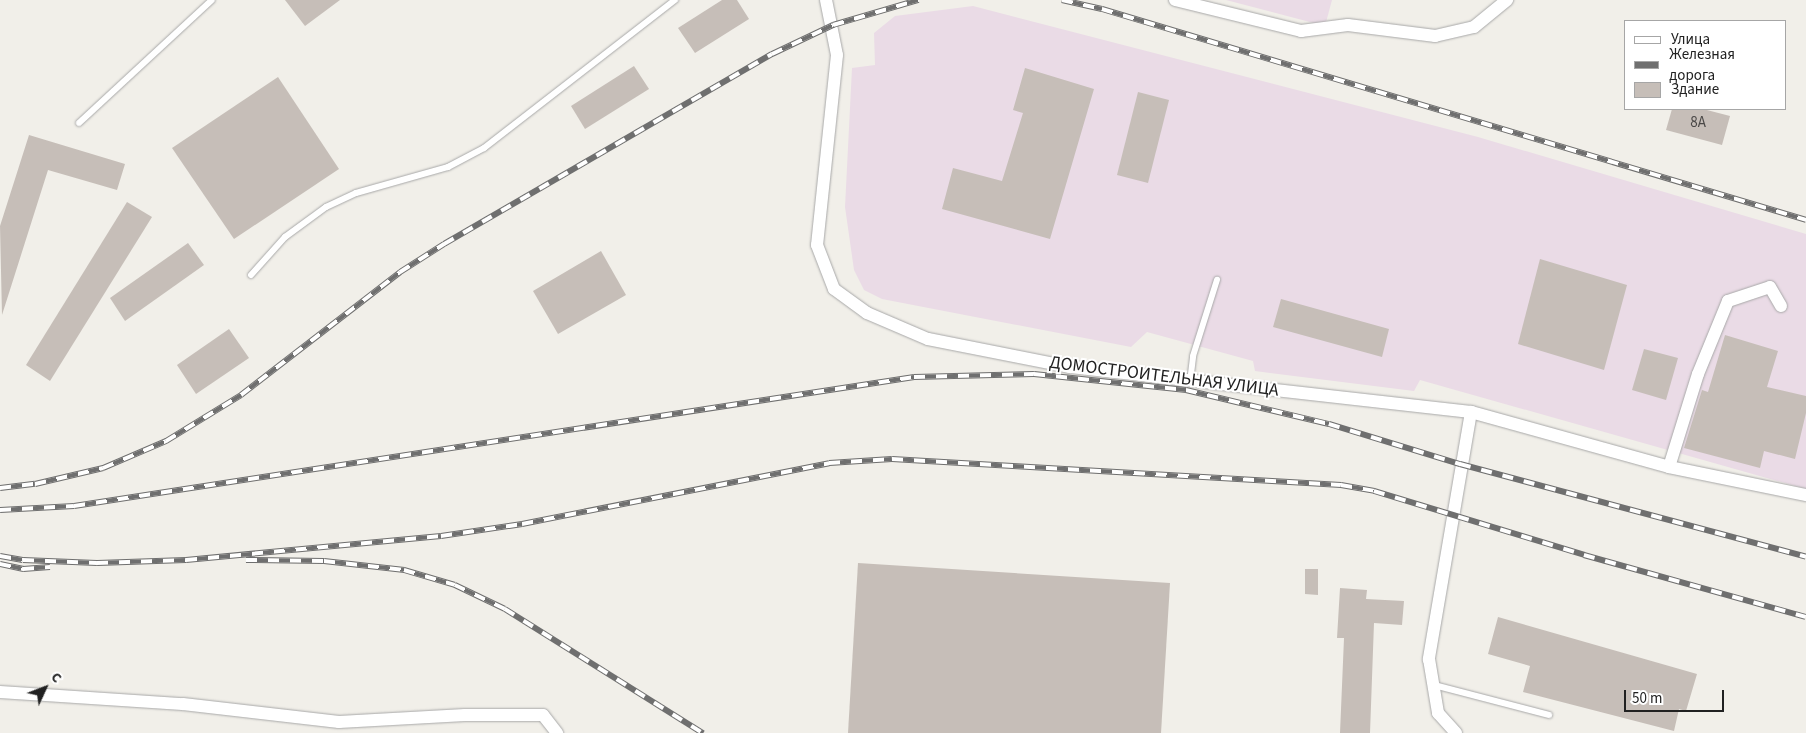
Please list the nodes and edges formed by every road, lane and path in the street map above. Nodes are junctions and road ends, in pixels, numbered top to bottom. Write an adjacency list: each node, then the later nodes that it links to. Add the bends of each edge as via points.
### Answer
1 (212, 0): 6 (lane)
2 (675, 0): 7 (lane, via 484,148 448,167 356,193 326,207 285,237)
3 (826, 0): 10 (street, ДОМОСТРОИТЕЛЬНАЯ УЛИЦА, via 837,55 817,245 834,289 867,313 928,339 1070,367)
4 (1175, 0): 5 (street, via 1301,31 1348,25 1435,36 1474,27)
5 (1507, 0)
6 (79, 123)
7 (252, 275)
8 (1217, 280): 10 (lane, via 1193,356)
9 (1781, 306): 12 (street, via 1770,287 1728,300 1698,374)
10 (1190, 382): 11 (street, ДОМОСТРОИТЕЛЬНАЯ УЛИЦА)
11 (1471, 412): 12 (street, ДОМОСТРОИТЕЛЬНАЯ УЛИЦА); 14 (street, via 1429,659)
12 (1669, 467): 13 (street, ДОМОСТРОИТЕЛЬНАЯ УЛИЦА)
13 (1806, 495)
14 (1432, 684): 16 (lane); 17 (street, via 1438,714)
15 (0, 692): 18 (street, via 183,704 339,722 465,715 542,715)
16 (1549, 715)
17 (1455, 732)
18 (557, 733)

